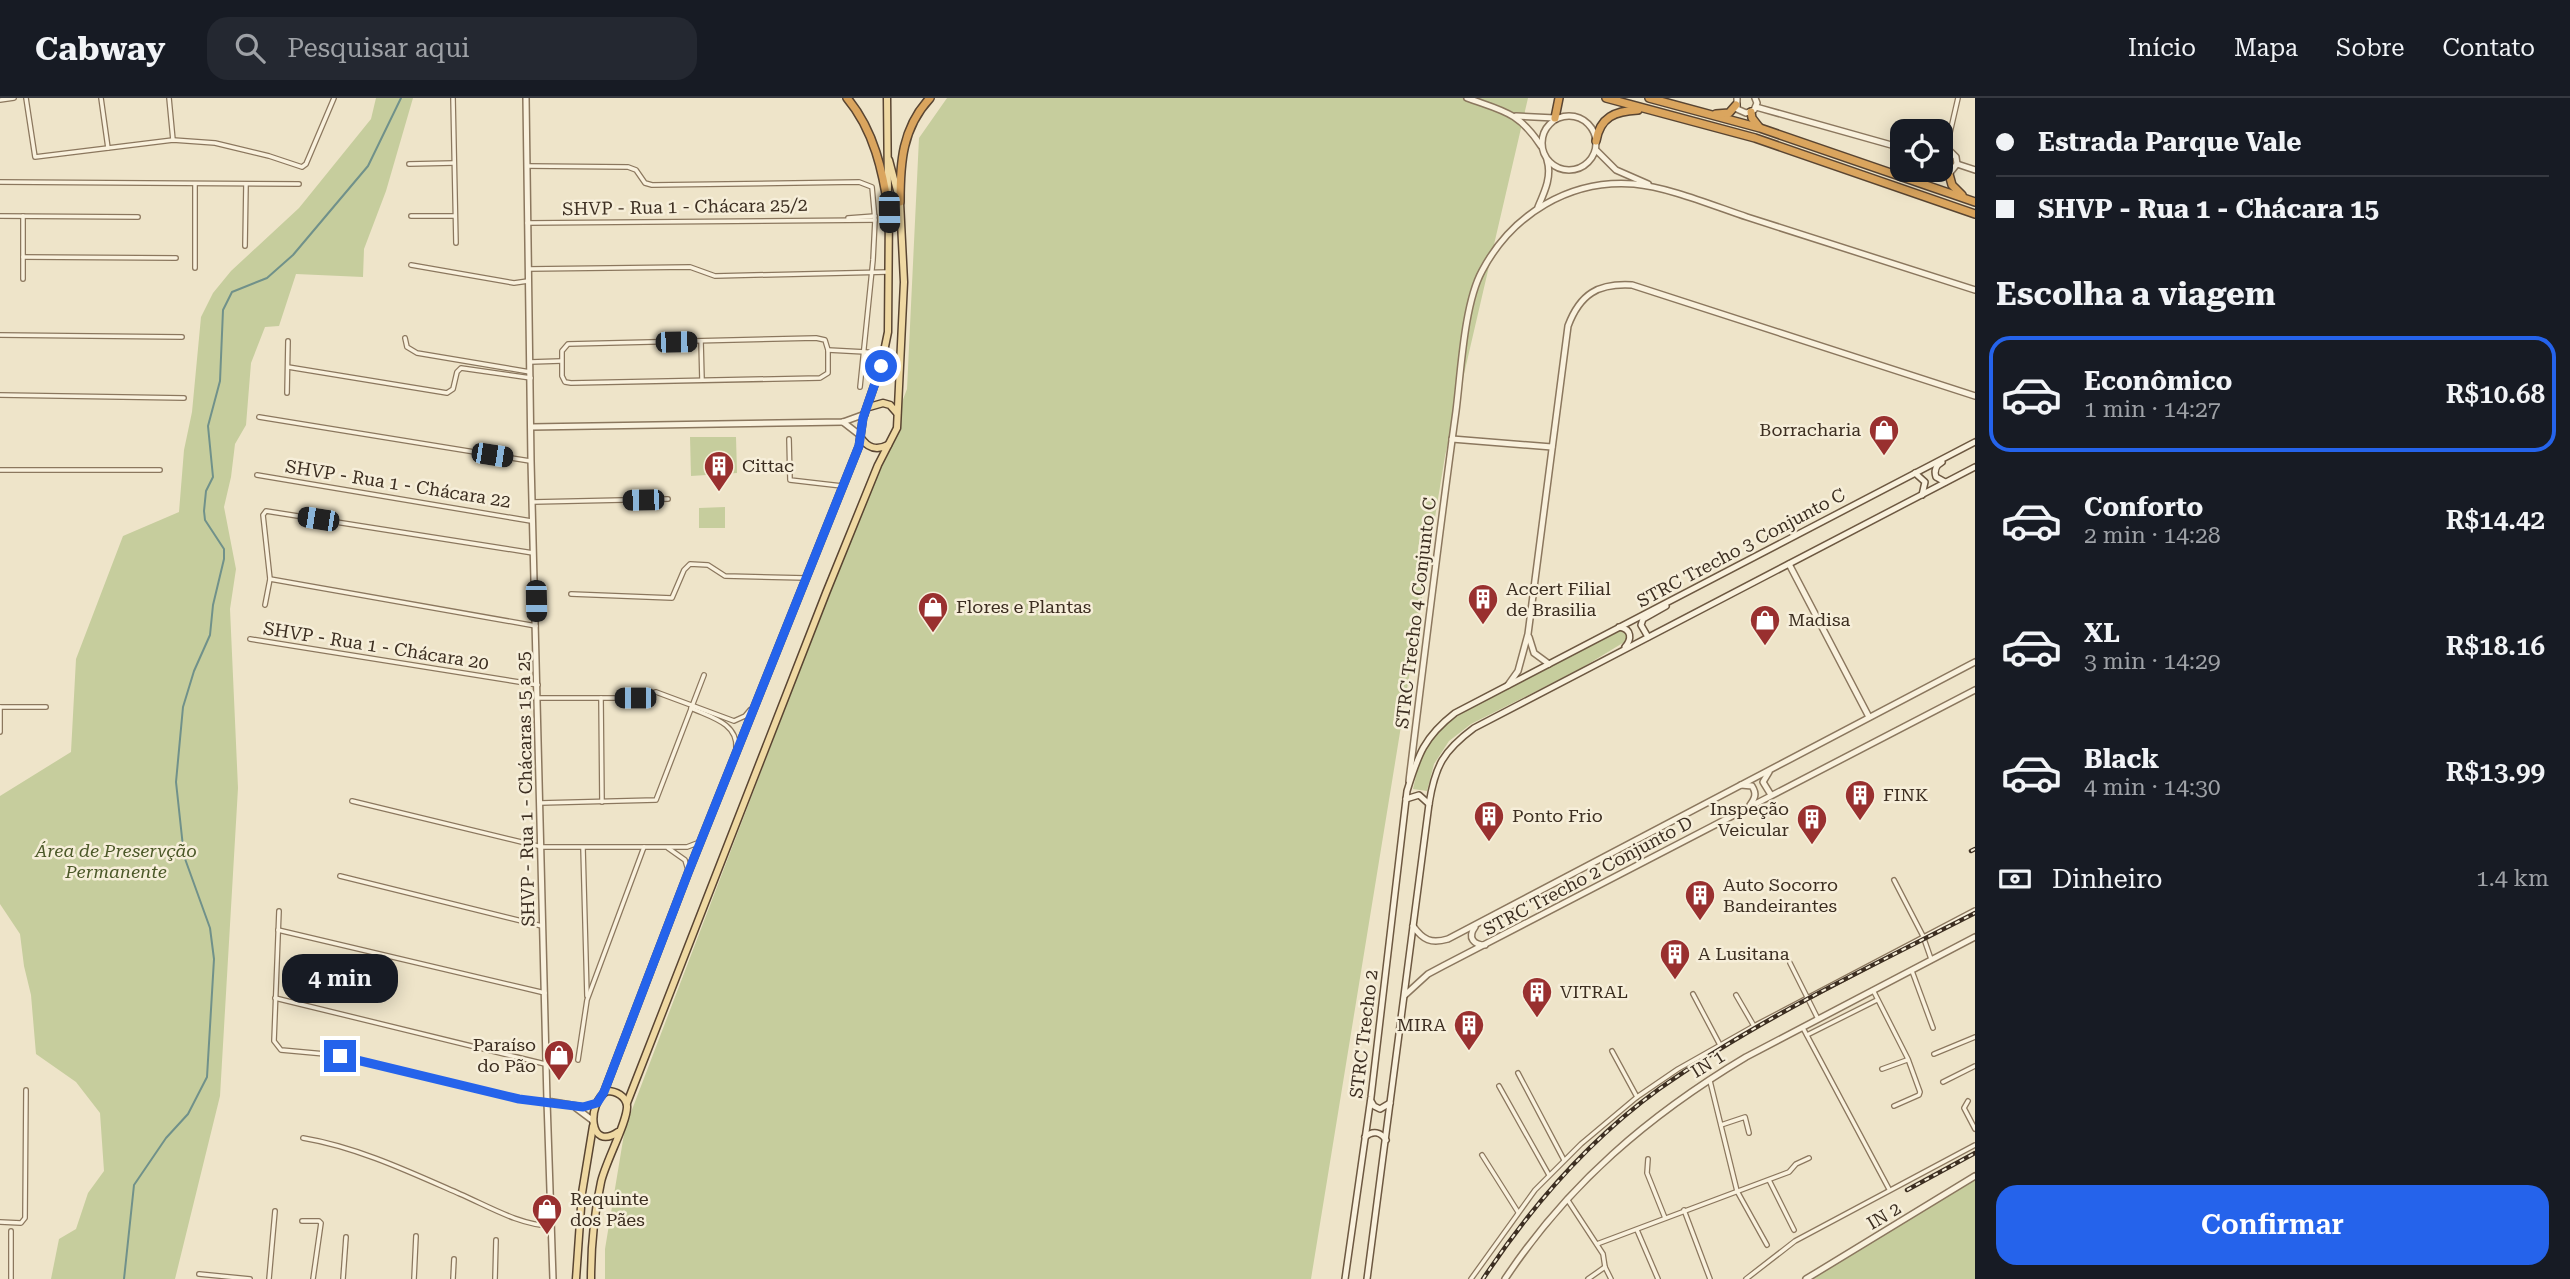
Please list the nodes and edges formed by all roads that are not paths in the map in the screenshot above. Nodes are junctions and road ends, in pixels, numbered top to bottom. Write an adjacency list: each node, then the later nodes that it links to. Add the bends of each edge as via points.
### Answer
1 (14, 98): 18 (street)
2 (26, 98): 31 (street, via 34,156)
3 (101, 98): 31 (street)
4 (169, 98): 27 (street)
5 (334, 98): 27 (street, via 302,167 215,143)
6 (453, 98): 36 (street)
7 (526, 98): 39 (street, SHVP - Rua 1 - Chácaras 15 a 25)
8 (847, 98): 53 (highway, via 876,153)
9 (887, 98): 32 (main road)
10 (930, 98): 51 (highway, via 906,138)
11 (1467, 98): 23 (street)
12 (1559, 98): 24 (highway)
13 (1606, 98): 20 (highway)
14 (1649, 98): 22 (highway)
15 (1728, 98): 19 (street)
16 (1755, 98): 21 (street)
17 (1958, 98): 25 (street)
18 (0, 100)
19 (1736, 101): 21 (street, via 1741,112); 22 (highway, via 1729,113)
20 (1647, 109): 28 (highway, via 1610,115); 54 (highway, via 1755,138)
21 (1754, 109): 26 (highway, via 1752,118); 29 (street)
22 (1700, 112): 26 (highway)
23 (1516, 116): 24 (street); 30 (street)
24 (1555, 118): 28 (street, via 1581,118); 30 (street, via 1544,133)
25 (1952, 119)
26 (1760, 128): 42 (highway)
27 (173, 140): 31 (street)
28 (1596, 141): 33 (street)
29 (1890, 145)
30 (1542, 146): 35 (street)
31 (108, 148)
32 (886, 148): 51 (main road); 53 (main road)
33 (1596, 150): 35 (street, via 1586,164 1573,170 1559,168); 49 (street, via 1616,170)
34 (1953, 154): 38 (street)
35 (1547, 159): 52 (street, via 1547,186)
36 (454, 163): 37 (street); 58 (street)
37 (409, 164)
38 (1957, 164): 40 (street); 41 (street)
39 (526, 166): 60 (street, via 628,167 652,185 859,182 874,191); 61 (street, SHVP - Rua 1 - Chácaras 15 a 25)
40 (1953, 170)
41 (1975, 170)
42 (1890, 172)
43 (0, 182): 46 (street)
44 (1919, 182): 50 (highway)
45 (1951, 182): 50 (highway)
46 (195, 184): 47 (street); 67 (street)
47 (246, 184): 48 (street); 63 (street)
48 (299, 184)
49 (1660, 190): 52 (street, STRC Trecho 4 Conjunto C, via 1609,184 1562,194); 73 (street)
50 (1972, 201)
51 (901, 202): 93 (main road, via 904,304)
52 (1538, 207): 99 (street, STRC Trecho 4 Conjunto C, via 1506,235 1474,288)
53 (889, 212): 70 (main road)
54 (1975, 214)
55 (0, 216): 56 (street)
56 (23, 216): 59 (street); 64 (street)
57 (411, 216): 58 (street)
58 (456, 216): 62 (street)
59 (138, 217)
60 (875, 218): 61 (street, SHVP - Rua 1 - Chácara 25/2); 69 (street)
61 (527, 223): 68 (street, SHVP - Rua 1 - Chácaras 15 a 25)
62 (456, 243)
63 (245, 246)
64 (23, 257): 65 (street); 71 (street)
65 (176, 258)
66 (411, 265): 72 (street, via 514,283)
67 (195, 268)
68 (528, 269): 69 (street, via 690,267 711,276); 72 (street, SHVP - Rua 1 - Chácaras 15 a 25)
69 (873, 273): 70 (street); 80 (street)
70 (887, 274): 81 (main road, via 889,318)
71 (23, 279)
72 (528, 281): 83 (street, SHVP - Rua 1 - Chácaras 15 a 25)
73 (1975, 290)
74 (0, 335): 75 (street)
75 (182, 337)
76 (405, 338): 85 (street, via 407,347 416,353)
77 (288, 341): 84 (street)
78 (701, 341): 79 (street, via 816,338 825,340); 82 (street, via 568,344 562,348); 86 (street)
79 (828, 350): 80 (street); 86 (street, via 828,373 820,379)
80 (864, 352): 81 (street); 87 (street)
81 (884, 353): 92 (main road)
82 (561, 361): 83 (street); 86 (street, via 562,376 568,383)
83 (530, 362): 85 (street, SHVP - Rua 1 - Chácaras 15 a 25)
84 (288, 367): 85 (street, via 447,393 461,368); 88 (street)
85 (531, 375): 96 (street, SHVP - Rua 1 - Chácaras 15 a 25)
86 (702, 380)
87 (860, 387)
88 (287, 393)
89 (1973, 395): 102 (street, via 1632,285 1615,284 1599,288 1574,310)
90 (0, 396): 91 (street)
91 (184, 398)
92 (866, 411): 93 (main road, via 883,403); 95 (street); 97 (main road)
93 (897, 413): 101 (main road, via 897,428)
94 (259, 417): 103 (street)
95 (843, 422): 96 (street); 97 (street)
96 (531, 427): 103 (street, SHVP - Rua 1 - Chácaras 15 a 25)
97 (861, 437): 101 (main road, via 874,448); 110 (main road)
98 (789, 439): 110 (street, via 790,480)
99 (1452, 439): 102 (street); 147 (street, STRC Trecho 4 Conjunto C)
100 (1975, 443): 107 (street, STRC Trecho 3 Conjunto C); 109 (street, via 1936,468 1936,477)
101 (888, 445): 212 (main road)
102 (1552, 447): 124 (street)
103 (531, 461): 113 (street, SHVP - Rua 1 - Chácaras 15 a 25)
104 (1975, 467): 109 (street, STRC Trecho 3 Conjunto C)
105 (0, 470): 106 (street)
106 (160, 470)
107 (1915, 473): 111 (street, via 1924,482); 120 (street, STRC Trecho 3 Conjunto C)
108 (257, 475): 114 (street, SHVP - Rua 1 - Chácara 22)
109 (1947, 482): 111 (street, STRC Trecho 3 Conjunto C)
110 (842, 486): 117 (main road)
111 (1922, 495): 116 (street, STRC Trecho 3 Conjunto C)
112 (668, 499): 113 (street)
113 (533, 502): 114 (street, SHVP - Rua 1 - Chácaras 15 a 25)
114 (533, 521): 115 (street, SHVP - Rua 1 - Chácaras 15 a 25)
115 (535, 554): 118 (street, via 266,511); 122 (street, SHVP - Rua 1 - Chácaras 15 a 25)
116 (1789, 564): 125 (street, STRC Trecho 3 Conjunto C); 140 (street)
117 (806, 578): 119 (street, via 725,576 712,566 690,564 672,598); 136 (main road)
118 (270, 579): 121 (street); 122 (street)
119 (571, 594)
120 (1674, 599): 123 (street, STRC Trecho 3 Conjunto C); 125 (street, via 1643,619)
121 (265, 605)
122 (536, 626): 131 (street, SHVP - Rua 1 - Chácaras 15 a 25)
123 (1619, 627): 127 (street, via 1630,636); 129 (street, STRC Trecho 3 Conjunto C)
124 (1528, 634): 129 (street, via 1534,653); 132 (street, via 1518,671)
125 (1648, 637): 127 (street, STRC Trecho 3 Conjunto C)
126 (250, 639): 131 (street, SHVP - Rua 1 - Chácara 20)
127 (1623, 650): 153 (street, STRC Trecho 3 Conjunto C, via 1454,743 1436,769)
128 (1975, 662): 140 (street)
129 (1549, 664): 132 (street, STRC Trecho 3 Conjunto C)
130 (704, 675): 137 (street)
131 (538, 685): 134 (street, SHVP - Rua 1 - Chácaras 15 a 25)
132 (1508, 685): 147 (street, STRC Trecho 3 Conjunto C, via 1439,725 1417,756)
133 (1975, 690): 148 (street, STRC Trecho 2 Conjunto D)
134 (538, 698): 135 (street); 152 (street, SHVP - Rua 1 - Chácaras 15 a 25)
135 (601, 698): 137 (street, via 635,698 656,692); 151 (street)
136 (756, 702): 141 (street, via 748,714); 144 (main road)
137 (690, 706): 141 (street); 142 (street); 151 (street, via 656,800)
138 (0, 707): 139 (street); 143 (street)
139 (46, 707)
140 (1869, 718): 145 (street)
141 (734, 721): 142 (street)
142 (731, 728): 144 (street, via 737,739)
143 (0, 732)
144 (736, 755): 155 (main road)
145 (1774, 768): 146 (street); 148 (street, via 1764,780)
146 (1739, 785): 154 (street, via 1752,786 1755,791); 167 (street)
147 (1407, 791): 149 (street, STRC Trecho 2)
148 (1770, 795): 154 (street, STRC Trecho 2 Conjunto D)
149 (1406, 799): 153 (street, via 1419,795); 206 (street, STRC Trecho 2)
150 (352, 802): 157 (street)
151 (603, 802): 152 (street)
152 (540, 803): 157 (street, SHVP - Rua 1 - Chácaras 15 a 25)
153 (1429, 804): 169 (street, STRC Trecho 3 Conjunto C)
154 (1748, 807): 173 (street, STRC Trecho 2 Conjunto D)
155 (701, 842): 156 (street); 162 (main road)
156 (687, 846): 159 (street); 161 (street)
157 (542, 847): 160 (street); 168 (street, SHVP - Rua 1 - Chácaras 15 a 25)
158 (644, 847): 159 (street); 160 (street); 184 (street)
159 (666, 847): 161 (street)
160 (583, 848): 184 (street)
161 (682, 857): 162 (street)
162 (688, 873): 205 (main road)
163 (340, 876): 168 (street)
164 (1894, 880): 171 (street)
165 (1975, 910): 171 (street)
166 (279, 911): 170 (street)
167 (1479, 923): 169 (street, via 1439,941 1424,939); 173 (street, via 1471,938)
168 (544, 926): 178 (street, SHVP - Rua 1 - Chácaras 15 a 25)
169 (1413, 926): 180 (street, STRC Trecho 2)
170 (278, 930): 178 (street); 183 (street)
171 (1923, 936): 174 (street); 182 (street)
172 (1975, 937): 174 (street, IN 1)
173 (1486, 945): 180 (street, STRC Trecho 2 Conjunto D, via 1428,974)
174 (1931, 959): 176 (street, IN 1)
175 (1790, 963): 182 (street)
176 (1911, 969): 177 (street, IN 1); 189 (street)
177 (1873, 990): 185 (street); 186 (street, IN 1)
178 (545, 993): 197 (street, SHVP - Rua 1 - Chácaras 15 a 25)
179 (1693, 994): 192 (street)
180 (1405, 995): 208 (street, STRC Trecho 2)
181 (1736, 995): 187 (street)
182 (1807, 997): 186 (street); 187 (street)
183 (275, 998): 197 (street); 209 (street, via 274,1041 281,1050 337,1055 519,1099)
184 (587, 1000): 196 (street)
185 (1878, 1000): 190 (street); 195 (street)
186 (1818, 1019): 188 (street, IN 1)
187 (1754, 1026): 192 (street)
188 (1803, 1028): 190 (street); 201 (street, IN 1)
189 (1933, 1028)
190 (1807, 1035): 231 (street)
191 (1975, 1037): 194 (street)
192 (1720, 1046): 207 (street)
193 (1612, 1051): 207 (street)
194 (1934, 1054)
195 (1908, 1059): 199 (street); 214 (street, via 1920,1094)
196 (578, 1060)
197 (545, 1064): 209 (street, SHVP - Rua 1 - Chácaras 15 a 25)
198 (1975, 1066): 202 (street)
199 (1882, 1069)
200 (1518, 1073): 227 (street)
201 (1709, 1079): 216 (street); 233 (street, IN 1, via 1615,1150)
202 (1943, 1082)
203 (1499, 1086): 228 (street)
204 (26, 1090): 239 (street, via 25,1218 18,1223)
205 (604, 1092): 211 (main road); 212 (main road, via 616,1092)
206 (1371, 1097): 208 (street, via 1380,1109); 220 (street, STRC Trecho 2)
207 (1637, 1097): 227 (street)
208 (1391, 1100): 222 (street, STRC Trecho 2)
209 (547, 1101): 213 (street); 240 (street, SHVP - Rua 1 - Chácaras 15 a 25)
210 (1968, 1101): 217 (street, via 1964,1108)
211 (597, 1103): 213 (street); 215 (main road)
212 (626, 1103): 218 (main road)
213 (574, 1106): 215 (street)
214 (1894, 1106)
215 (593, 1123): 218 (main road, via 598,1133 606,1136); 262 (main road)
216 (1721, 1125): 219 (street, via 1745,1117); 232 (street)
217 (1975, 1129)
218 (618, 1132): 263 (main road, via 601,1182)
219 (1749, 1133)
220 (1365, 1137): 222 (street, via 1374,1132); 264 (street, STRC Trecho 2)
221 (303, 1138): 240 (street, via 362,1155 515,1218)
222 (1386, 1140): 265 (street, STRC Trecho 2)
223 (1975, 1145): 231 (street)
224 (1482, 1155): 236 (street)
225 (1809, 1158): 230 (street)
226 (1648, 1159): 237 (street, via 1647,1173)
227 (1564, 1160): 228 (street)
228 (1549, 1175): 236 (street)
229 (1975, 1176): 273 (street, IN 2)
230 (1769, 1180): 232 (street); 242 (street)
231 (1889, 1189): 272 (street, via 1784,1248)
232 (1737, 1191): 234 (street); 248 (street)
233 (1567, 1199): 247 (street); 267 (street, IN 1)
234 (1684, 1210): 237 (street); 271 (street)
235 (275, 1211): 255 (street)
236 (1518, 1212): 266 (street)
237 (1665, 1218): 241 (street)
238 (302, 1221): 256 (street, via 321,1223)
239 (0, 1222)
240 (552, 1226): 261 (street, SHVP - Rua 1 - Chácaras 15 a 25)
241 (1637, 1230): 247 (street); 270 (street)
242 (1794, 1230)
243 (11, 1231): 253 (street)
244 (416, 1236): 258 (street)
245 (346, 1237): 257 (street)
246 (496, 1240): 260 (street)
247 (1597, 1244): 250 (street)
248 (1767, 1245)
249 (454, 1259): 259 (street)
250 (1605, 1267): 268 (street); 269 (street)
251 (199, 1274): 252 (street)
252 (219, 1278): 254 (street)
253 (11, 1279)
254 (250, 1279)
255 (269, 1279)
256 (313, 1279)
257 (343, 1279)
258 (415, 1279)
259 (453, 1279)
260 (495, 1279)
261 (553, 1279)
262 (576, 1279)
263 (591, 1279)
264 (1345, 1279)
265 (1367, 1279)
266 (1471, 1279)
267 (1505, 1279)
268 (1588, 1279)
269 (1611, 1279)
270 (1658, 1279)
271 (1710, 1279)
272 (1746, 1279)
273 (1806, 1279)

